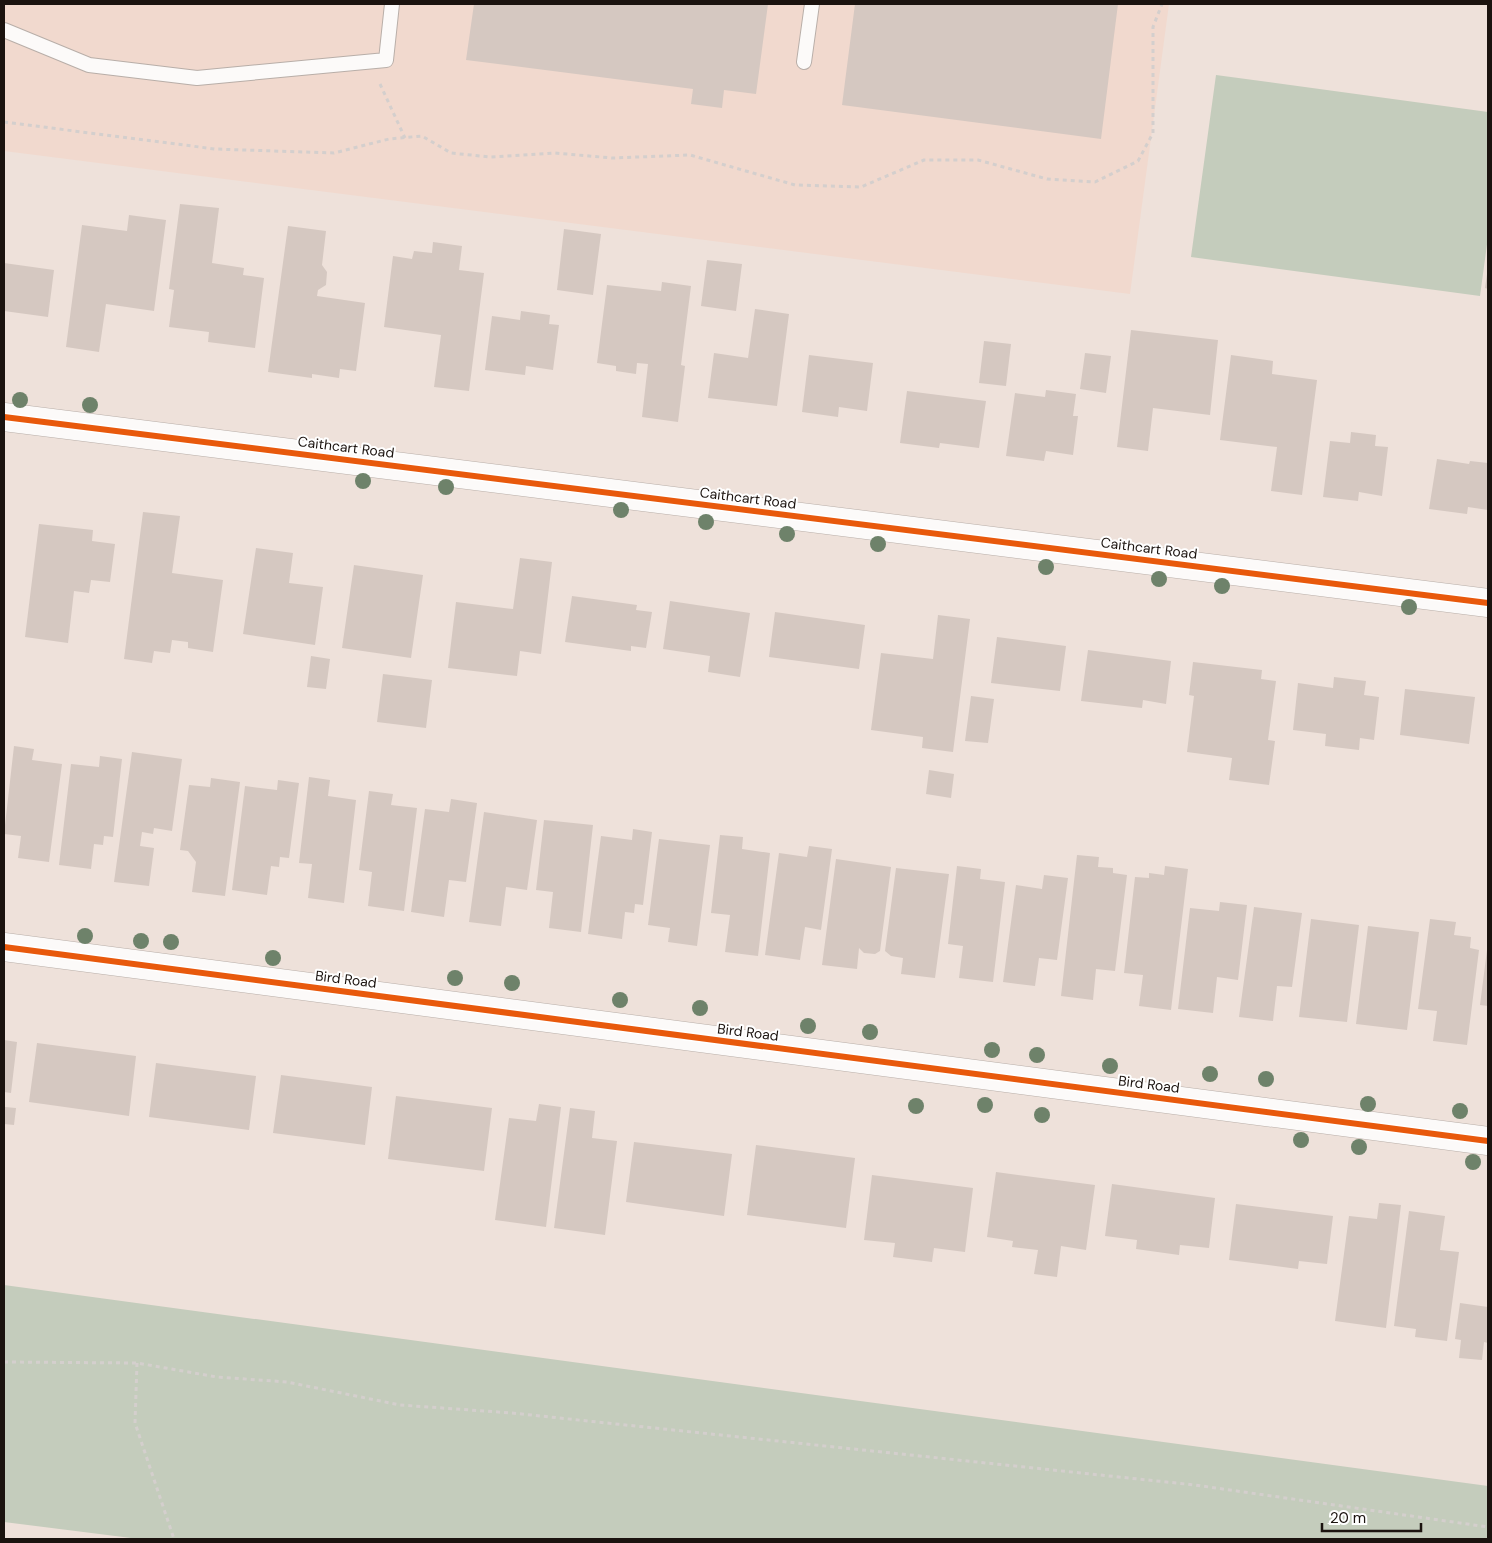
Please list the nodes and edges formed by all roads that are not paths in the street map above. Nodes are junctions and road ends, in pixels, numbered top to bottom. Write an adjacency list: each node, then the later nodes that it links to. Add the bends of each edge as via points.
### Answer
1 (392, 4): 3 (lane, via 386,60 197,78 89,65)
2 (812, 4): 4 (lane)
3 (4, 30)
4 (804, 62)
5 (4, 417): 6 (street, Caithcart Road)
6 (1488, 603)
7 (4, 947): 8 (street, Bird Road)
8 (1488, 1141)

